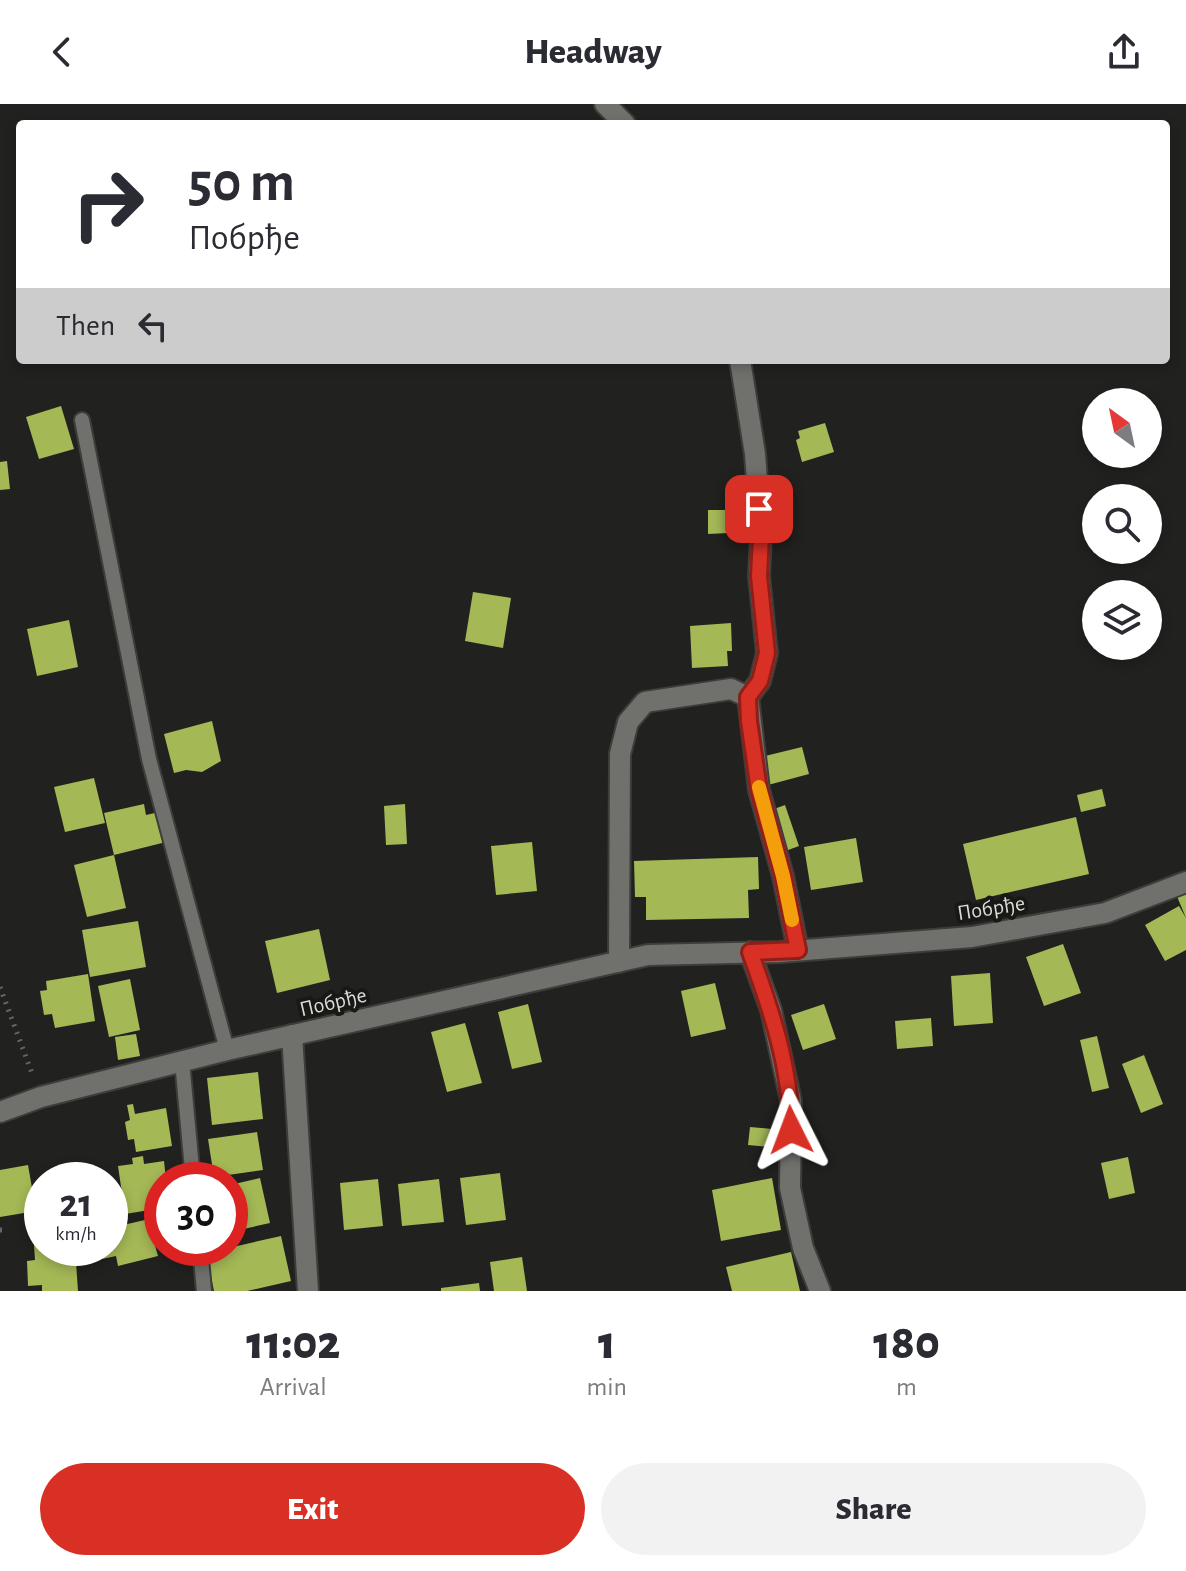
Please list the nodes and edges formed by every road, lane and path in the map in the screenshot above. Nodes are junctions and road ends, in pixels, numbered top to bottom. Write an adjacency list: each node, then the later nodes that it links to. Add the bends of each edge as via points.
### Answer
1 (605, 104): 2 (street)
2 (621, 120)
3 (741, 364): 5 (street, via 755,454 767,653 760,681)
4 (82, 420): 12 (lane, via 149,759)
5 (748, 697): 7 (street, via 759,790); 9 (street, via 731,689 645,702 628,722 620,754)
6 (1186, 882): 7 (street, Побрђе, via 1105,913 972,937)
7 (798, 950): 8 (street, Побрђе)
8 (750, 952): 9 (street, Побрђе, via 648,955); 20 (street, via 771,1010 791,1101 790,1188 803,1248)
9 (619, 962): 11 (street, Побрђе)
10 (0, 987): 14 (path)
11 (292, 1035): 12 (street, Побрђе); 19 (street, Побрђе)
12 (227, 1050): 13 (street, Побрђе)
13 (182, 1061): 14 (street, Побрђе); 16 (lane)
14 (41, 1097): 15 (street, Побрђе)
15 (0, 1112)
16 (191, 1162)
17 (202, 1266): 18 (lane)
18 (204, 1291)
19 (308, 1291)
20 (820, 1291)

